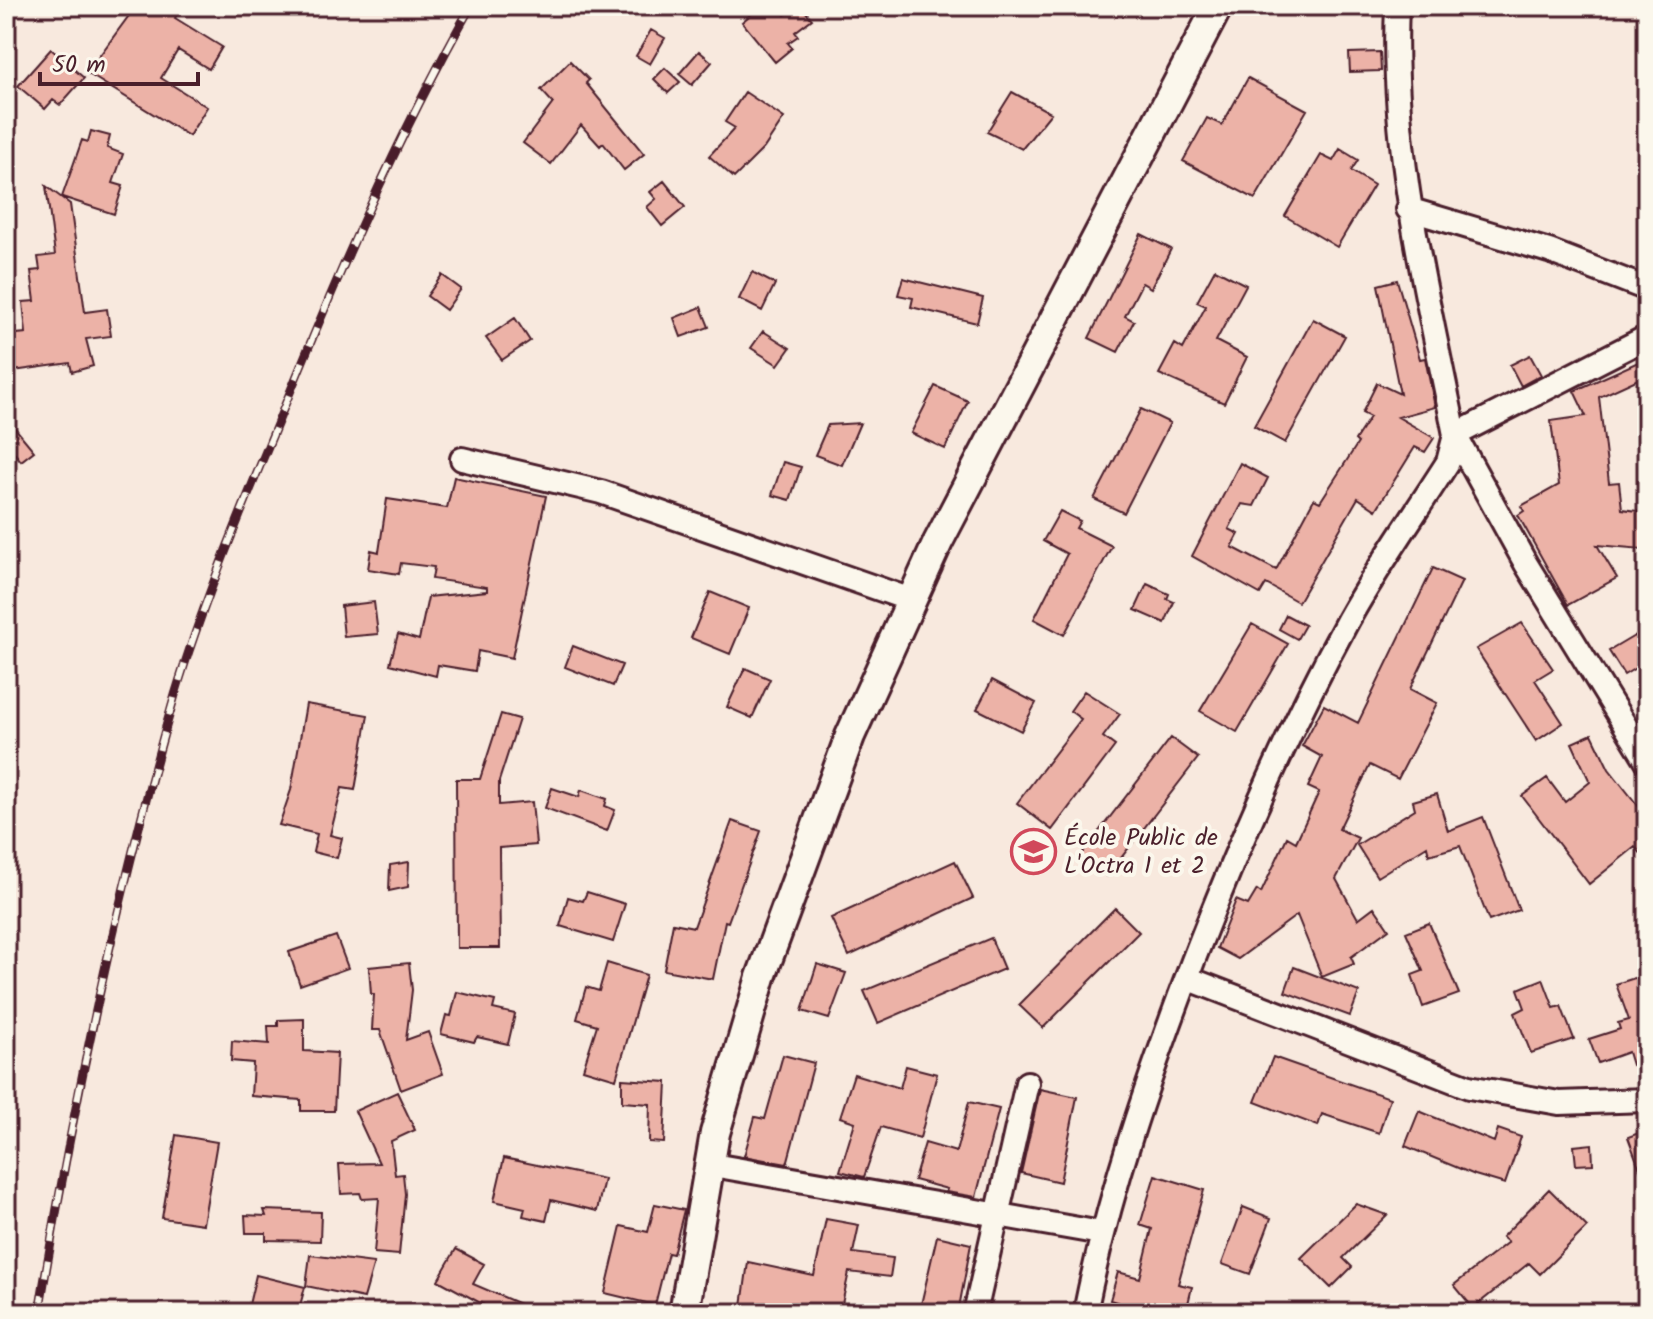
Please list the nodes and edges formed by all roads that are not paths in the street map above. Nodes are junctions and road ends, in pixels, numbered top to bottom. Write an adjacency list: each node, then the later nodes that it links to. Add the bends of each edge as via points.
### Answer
1 (1218, 6): 8 (street)
2 (1397, 6): 3 (street)
3 (1408, 209): 4 (street, via 1549,251); 6 (street)
4 (1647, 289)
5 (1647, 337): 6 (street)
6 (1455, 435): 9 (street, via 1526,564); 10 (street, via 1448,462 1349,618 1287,739)
7 (462, 459): 8 (street, via 601,492)
8 (911, 600): 13 (street, via 850,736 761,977)
9 (1647, 761)
10 (1187, 978): 12 (street, via 1469,1087 1559,1103); 15 (street, via 1140,1100)
11 (1027, 1083): 14 (street)
12 (1647, 1100)
13 (707, 1164): 14 (street); 16 (street)
14 (994, 1215): 15 (street); 17 (street)
15 (1101, 1233): 18 (street)
16 (684, 1313)
17 (975, 1313)
18 (1085, 1313)

